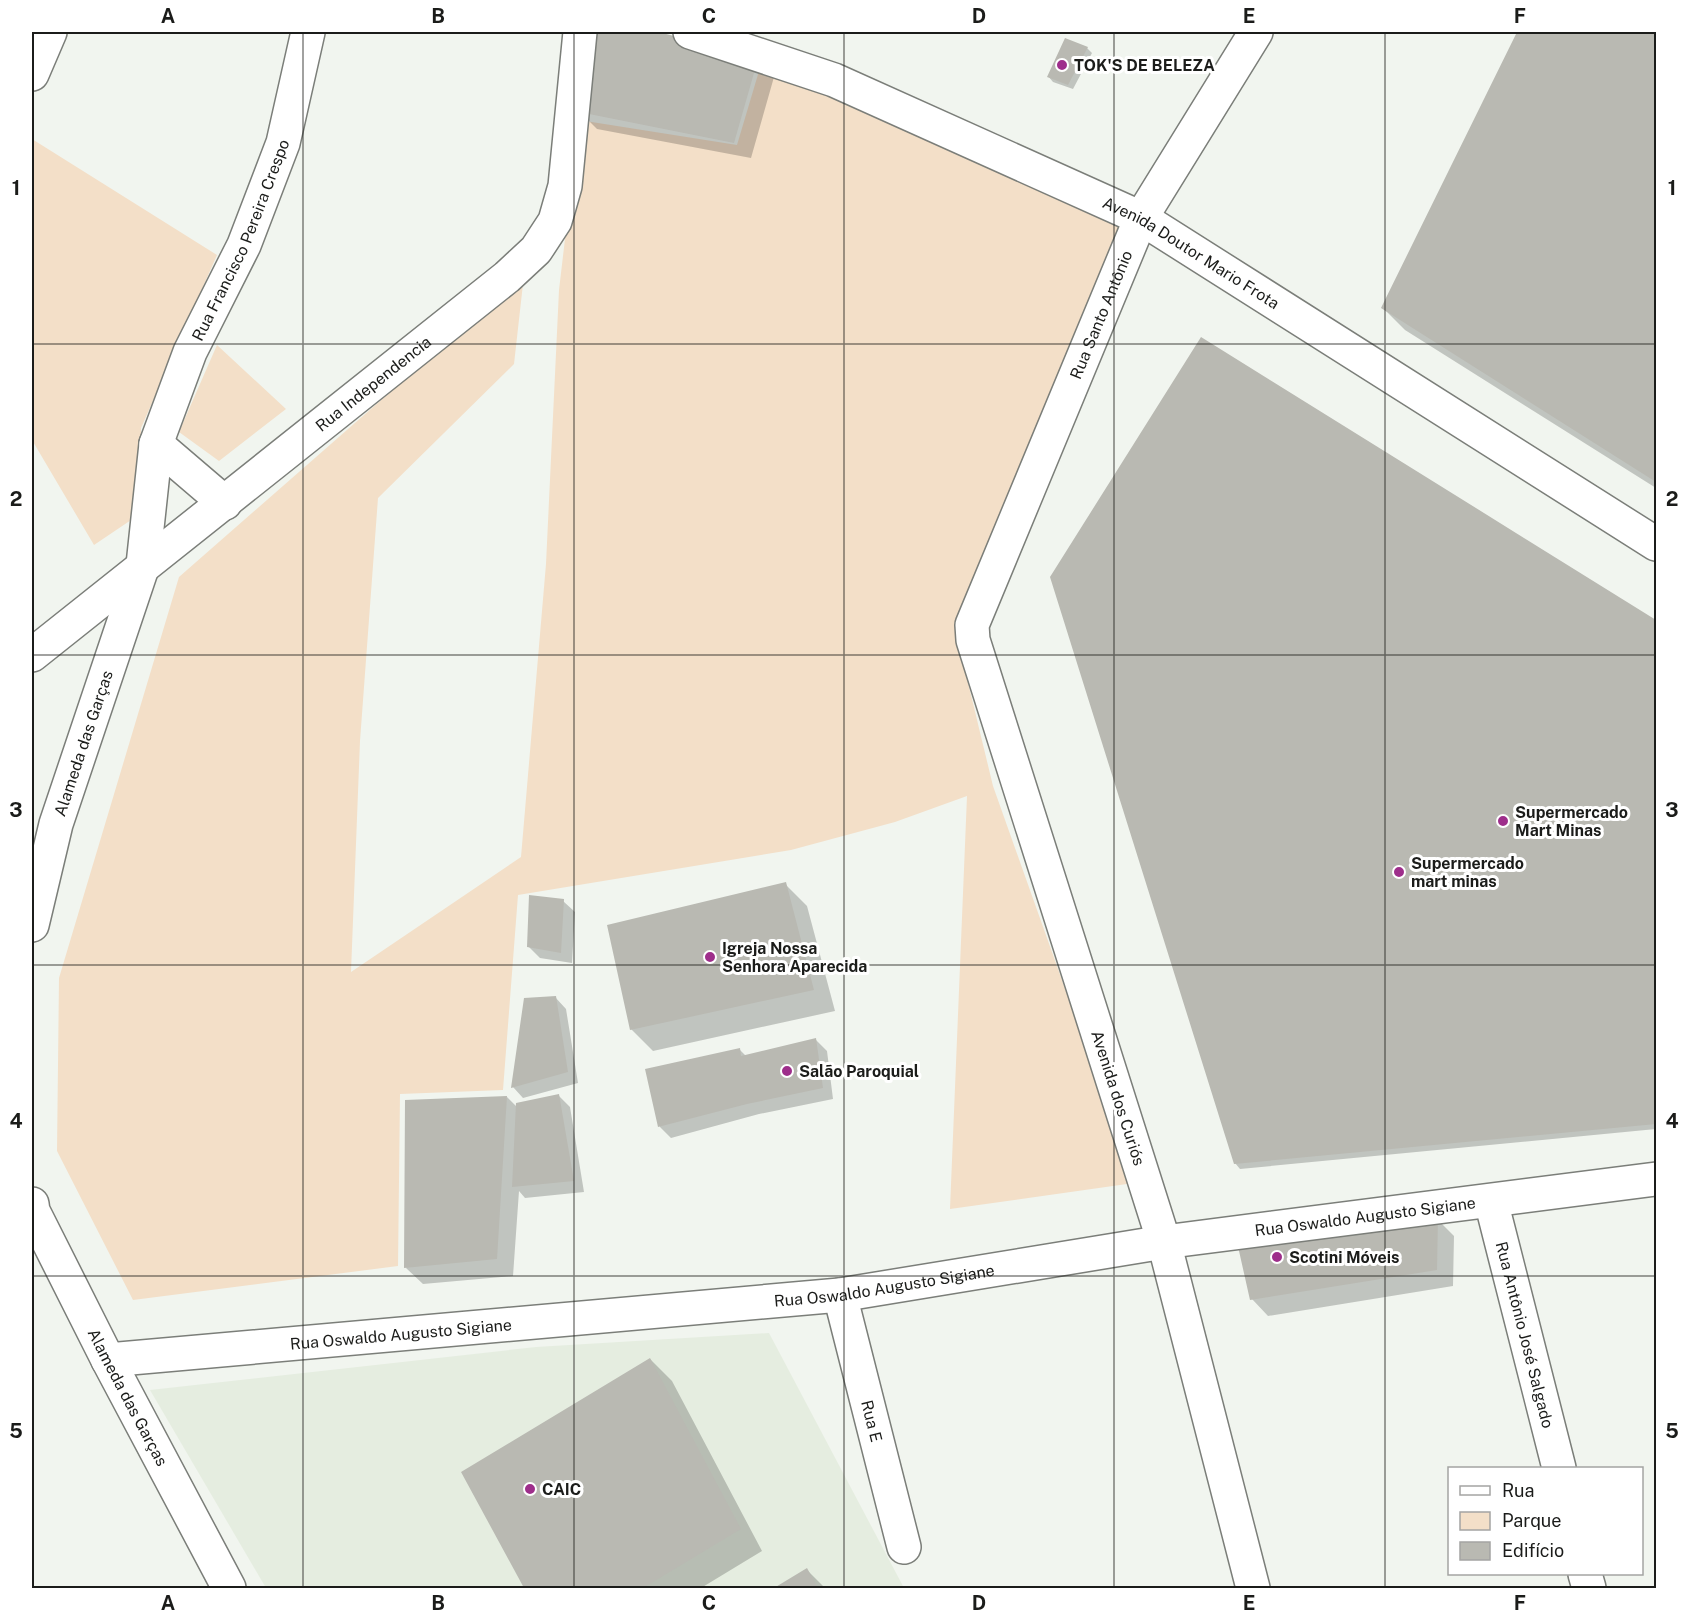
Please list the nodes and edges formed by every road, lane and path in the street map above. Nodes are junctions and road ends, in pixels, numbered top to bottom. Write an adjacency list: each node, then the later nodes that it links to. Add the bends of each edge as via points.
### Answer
1 (50, 32): 6 (street)
2 (308, 32): 8 (street, Rua Francisco Pereira Crespo, via 283,143 244,245 190,352)
3 (580, 32): 9 (street, Rua Independencia, via 565,186 555,221 536,250)
4 (690, 32): 7 (street, Avenida Doutor Mario Frota, via 834,80)
5 (1256, 32): 7 (street, Rua Santo Antônio)
6 (32, 74)
7 (1141, 218): 10 (street, Avenida Doutor Mario Frota); 12 (street, Rua Santo Antônio)
8 (156, 444): 9 (street); 11 (street, Rua Francisco Pereira Crespo)
9 (225, 503): 11 (street, Rua Independencia)
10 (1656, 544)
11 (143, 565): 13 (street, Rua Independencia); 14 (street, Alameda das Garças, via 56,824)
12 (976, 613): 18 (street, Avenida dos Curiós, via 973,640)
13 (32, 656)
14 (32, 926)
15 (1656, 1179): 16 (street, Rua Oswaldo Augusto Sigiane)
16 (1491, 1201): 18 (street, Rua Oswaldo Augusto Sigiane); 21 (street, Rua Antônio José Salgado)
17 (32, 1204): 20 (street, Alameda das Garças)
18 (1164, 1242): 19 (street, Rua Oswaldo Augusto Sigiane); 24 (street, Avenida dos Curiós)
19 (840, 1295): 20 (street, Rua Oswaldo Augusto Sigiane); 22 (street, Rua E)
20 (108, 1360): 23 (street, Alameda das Garças)
21 (1559, 1467)
22 (904, 1547)
23 (229, 1588)
24 (1253, 1588)

